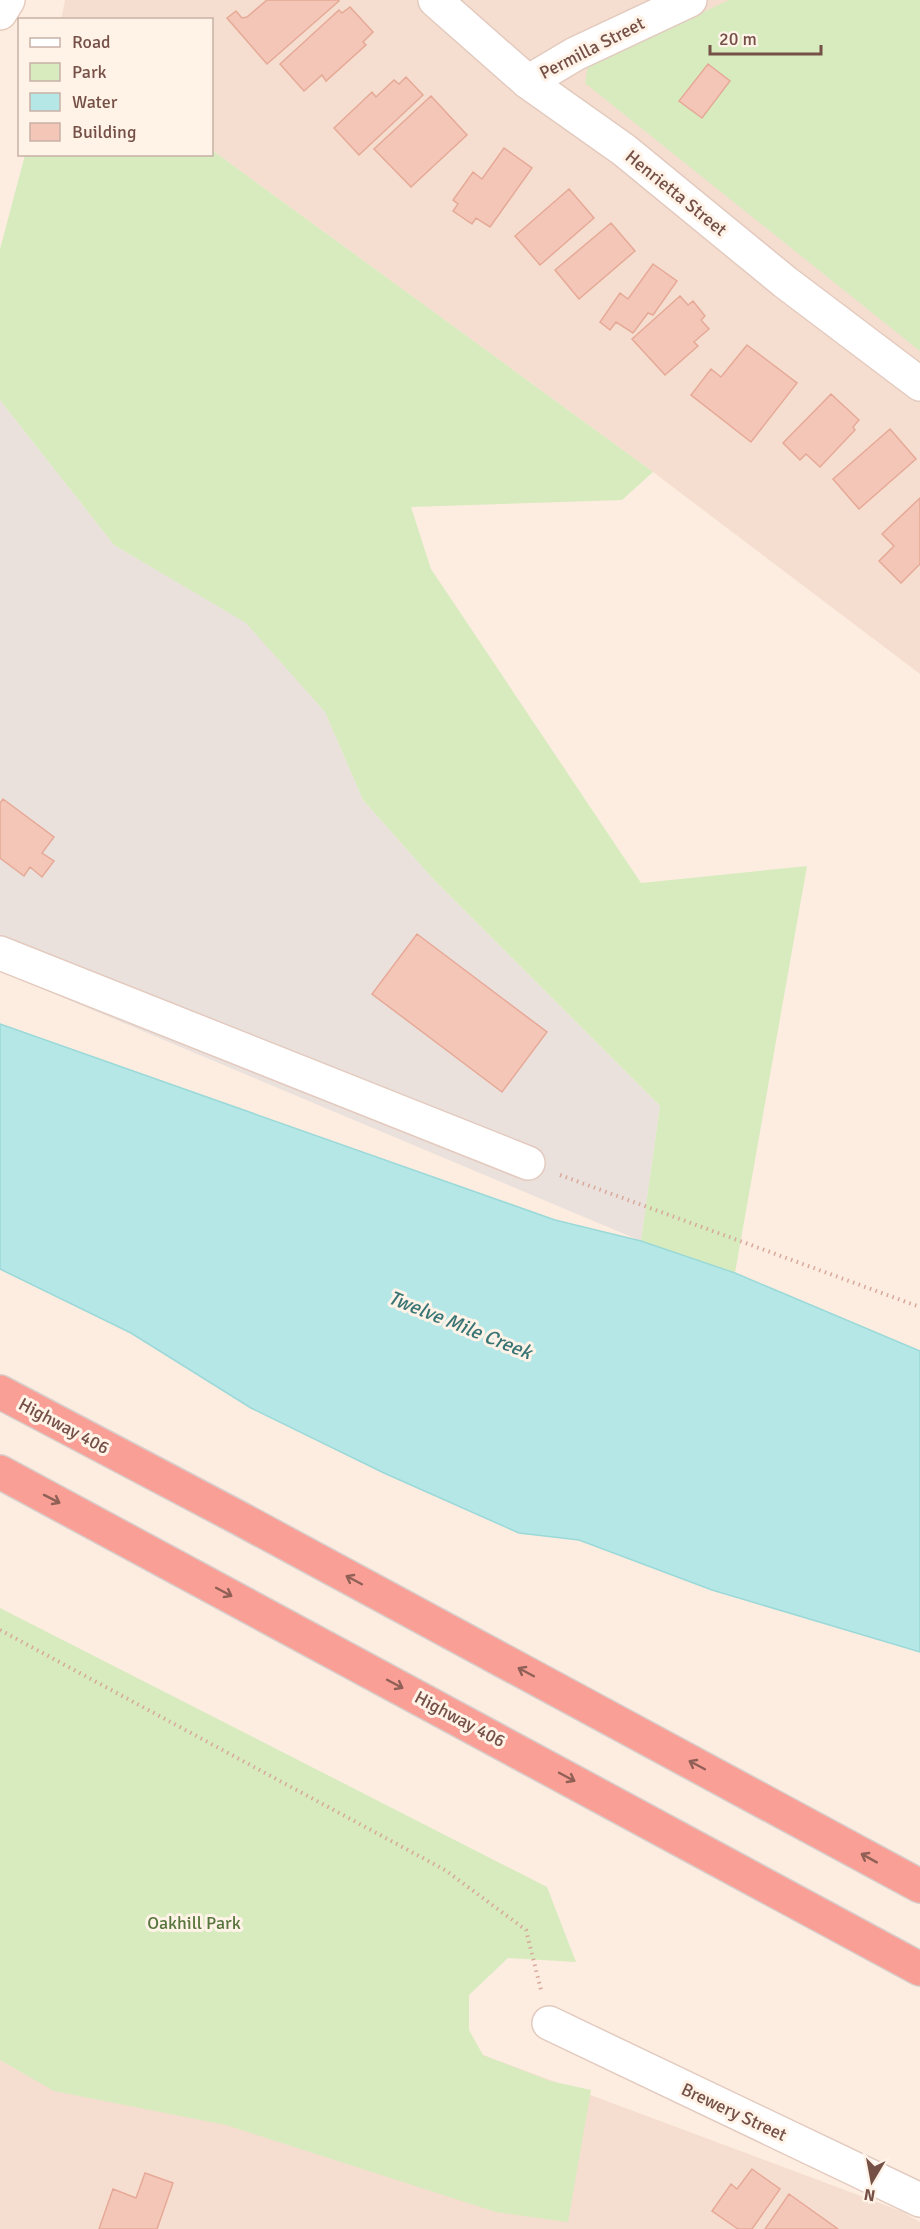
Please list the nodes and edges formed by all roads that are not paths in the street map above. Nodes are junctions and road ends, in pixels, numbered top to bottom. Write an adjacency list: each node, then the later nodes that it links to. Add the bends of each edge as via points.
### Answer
1 (8, 0): 4 (street)
2 (435, 0): 5 (street, Henrietta Street)
3 (690, 0): 5 (street, Permilla Street, via 575,54)
4 (0, 13)
5 (528, 82): 6 (street, Henrietta Street, via 624,150 785,282)
6 (920, 384)
7 (0, 953): 8 (street)
8 (528, 1163)
9 (0, 1392): 11 (highway, Highway 406, one-way to 9)
10 (0, 1472): 12 (highway, Highway 406, one-way to 12)
11 (920, 1886)
12 (920, 1968)
13 (549, 2023): 14 (street, Brewery Street)
14 (920, 2200)

